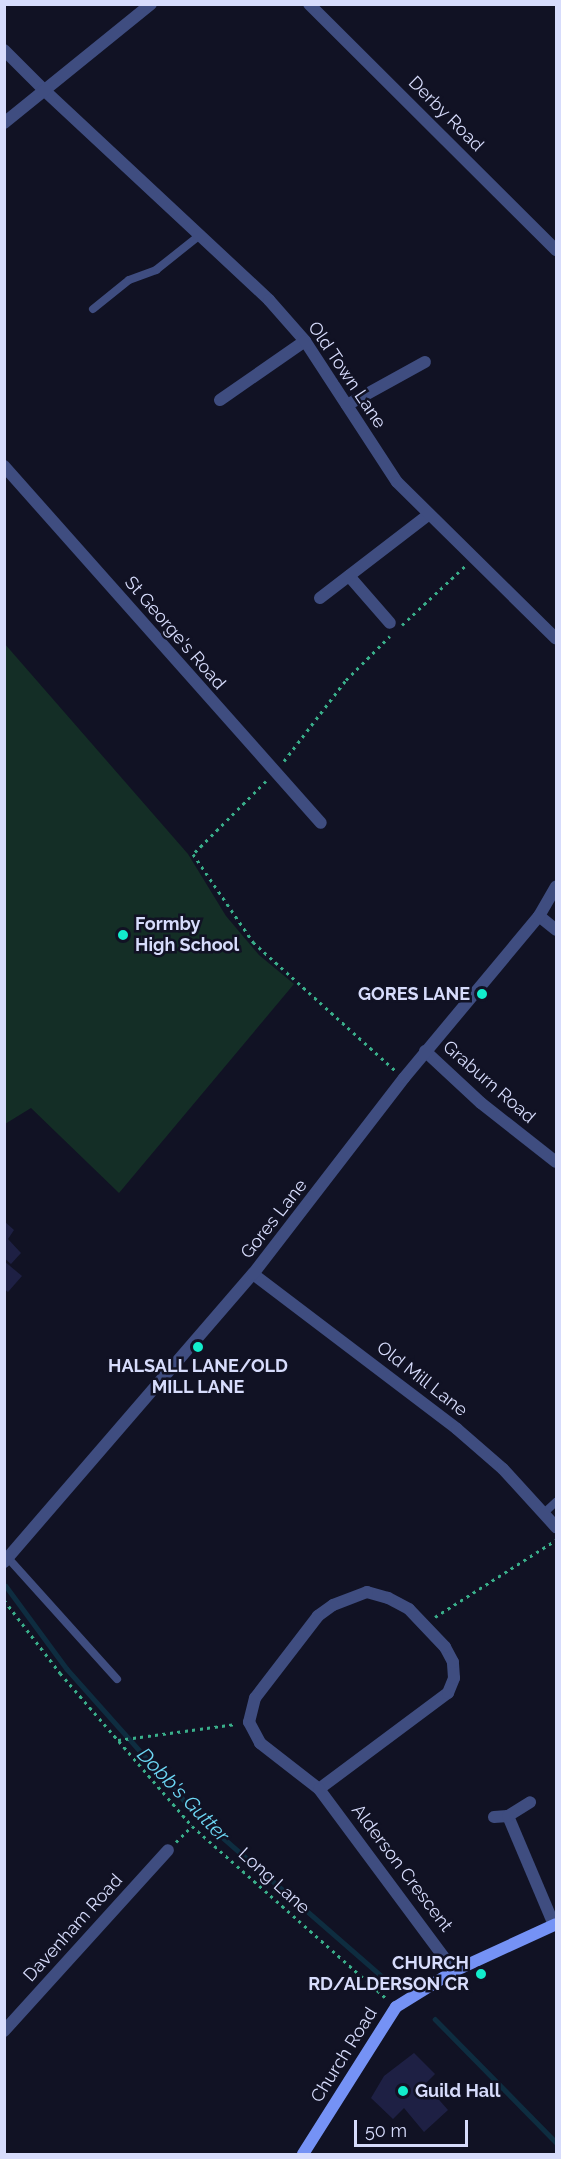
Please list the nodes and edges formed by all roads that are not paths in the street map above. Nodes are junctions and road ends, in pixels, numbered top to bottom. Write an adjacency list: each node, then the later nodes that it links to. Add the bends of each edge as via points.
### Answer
1 (151, 4): 4 (street)
2 (309, 4): 7 (street, Derby Road)
3 (4, 50): 4 (street, Old Town Lane)
4 (44, 90): 5 (street); 6 (street, Old Town Lane)
5 (4, 123)
6 (200, 235): 8 (lane, via 156,270 129,280); 9 (street, Old Town Lane, via 253,284)
7 (556, 250)
8 (93, 309)
9 (305, 341): 11 (street); 12 (street, Old Town Lane)
10 (424, 362): 12 (street)
11 (220, 400)
12 (347, 405): 14 (street, Old Town Lane, via 397,482)
13 (4, 466): 19 (street, St George's Road)
14 (427, 516): 15 (street); 18 (street, Old Town Lane)
15 (349, 576): 16 (street); 17 (street)
16 (320, 598)
17 (390, 623)
18 (556, 639)
19 (321, 823)
20 (556, 887): 21 (street, Gores Lane)
21 (539, 916): 22 (street); 23 (street, Gores Lane)
22 (556, 930)
23 (425, 1051): 24 (street, Graburn Road, via 481,1103); 25 (street, Gores Lane)
24 (556, 1162)
25 (254, 1274): 27 (street, Old Mill Lane, via 457,1429 503,1469); 29 (street, Gores Lane)
26 (556, 1502): 27 (lane)
27 (544, 1513): 28 (street, Old Mill Lane)
28 (556, 1527)
29 (6, 1560): 30 (lane)
30 (117, 1678)
31 (319, 1789): 31 (street, Alderson Crescent, via 260,1743 249,1722 255,1698 318,1616 333,1605 367,1592 409,1609 445,1647 453,1662 454,1678 448,1693); 37 (street, Alderson Crescent)
32 (530, 1802): 33 (street)
33 (508, 1816): 34 (street); 36 (street)
34 (494, 1817)
35 (168, 1850): 38 (street, Davenham Road)
36 (555, 1924): 37 (main road, Church Road)
37 (454, 1971): 39 (main road, Church Road, via 396,2007)
38 (4, 2031)
39 (303, 2154)

